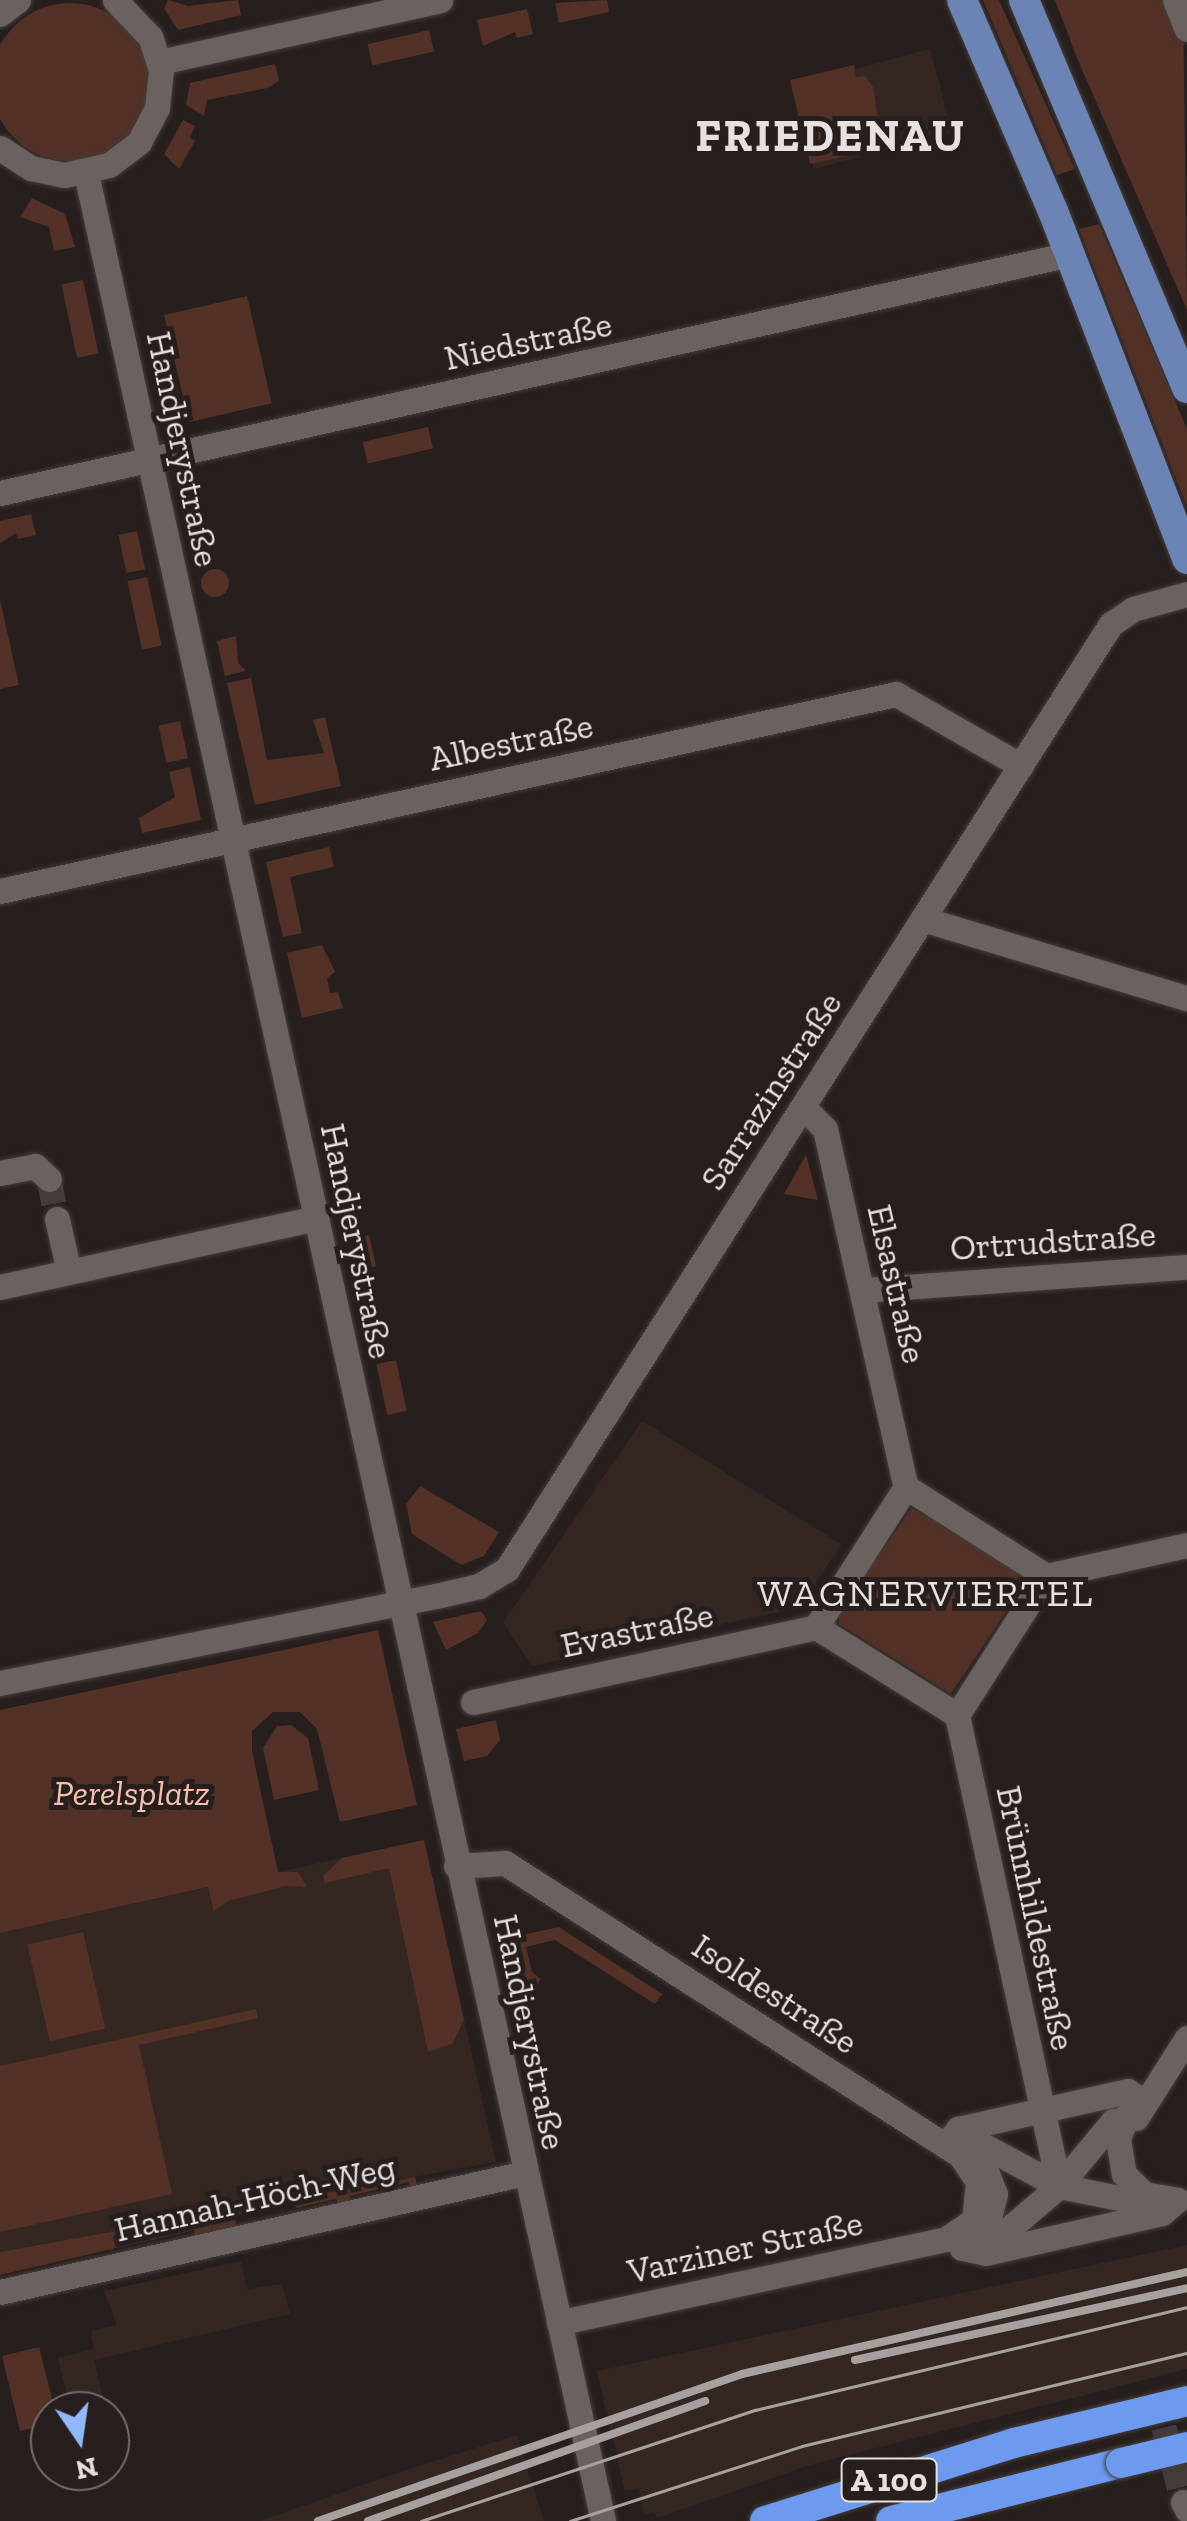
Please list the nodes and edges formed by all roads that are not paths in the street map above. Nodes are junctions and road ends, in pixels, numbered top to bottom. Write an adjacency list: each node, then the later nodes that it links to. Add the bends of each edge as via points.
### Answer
1 (18, 0): 7 (street)
2 (115, 0): 9 (street, via 140,22)
3 (440, 0): 9 (street)
4 (962, 0): 12 (main road)
5 (1024, 0): 13 (main road)
6 (1175, 0): 8 (street)
7 (0, 14)
8 (1187, 29)
9 (159, 62): 11 (street, via 150,126 125,154)
10 (0, 148): 11 (street, via 31,168)
11 (86, 173): 14 (street, Handjerystraße)
12 (1070, 254): 14 (street, Niedstraße); 16 (main road)
13 (1187, 388)
14 (150, 461): 15 (street, Niedstraße); 19 (street, Handjerystraße)
15 (0, 493)
16 (1187, 559)
17 (1187, 594): 18 (street, Sarrazinstraße, via 1133,609 1111,624)
18 (1020, 766): 19 (street, Albestraße, via 896,694); 21 (street, Sarrazinstraße)
19 (233, 840): 20 (street, Albestraße); 26 (street, Handjerystraße)
20 (0, 891)
21 (922, 920): 22 (street); 23 (street, Sarrazinstraße)
22 (1187, 998)
23 (803, 1108): 31 (street, Elsastraße, via 825,1128); 35 (street, Sarrazinstraße, via 518,1557 479,1586)
24 (0, 1174): 25 (street, via 36,1166)
25 (48, 1179)
26 (316, 1218): 29 (street); 35 (street, Handjerystraße)
27 (57, 1219): 29 (street)
28 (1187, 1267): 31 (street, Ortrudstraße)
29 (69, 1272): 30 (street)
30 (0, 1287)
31 (863, 1290): 32 (street, Elsastraße)
32 (906, 1487): 34 (street); 36 (street)
33 (1187, 1545): 34 (street)
34 (1046, 1576): 39 (street)
35 (399, 1601): 37 (street); 40 (street, Handjerystraße)
36 (816, 1626): 38 (street, Evastraße); 39 (street)
37 (0, 1683)
38 (473, 1702)
39 (956, 1716): 43 (street, Brünnhildestraße)
40 (456, 1866): 45 (street, Handjerystraße); 49 (street, Isoldestraße, via 505,1863 960,2155 978,2182 978,2204 974,2220)
41 (1187, 2038): 42 (street)
42 (1128, 2106): 43 (street); 46 (street); 47 (street, via 1133,2163 1158,2185); 48 (street, via 1118,2138 1122,2169 1139,2191 1177,2200)
43 (1044, 2119): 44 (street); 46 (street, Brünnhildestraße)
44 (969, 2139): 46 (street); 50 (street, via 996,2194 987,2226 962,2248)
45 (526, 2172): 51 (street, Hannah-Höch-Weg); 52 (street, Handjerystraße)
46 (1060, 2186): 48 (street); 50 (street)
47 (1187, 2186)
48 (1154, 2206): 50 (street)
49 (946, 2240): 52 (street, Varziner Straße)
50 (984, 2251)
51 (0, 2292)
52 (560, 2323): 55 (street, Handjerystraße)
53 (1187, 2401): 56 (highway, A 100)
54 (1187, 2447): 57 (highway, A 100, bridge)
55 (602, 2521)
56 (765, 2521)
57 (891, 2521)

